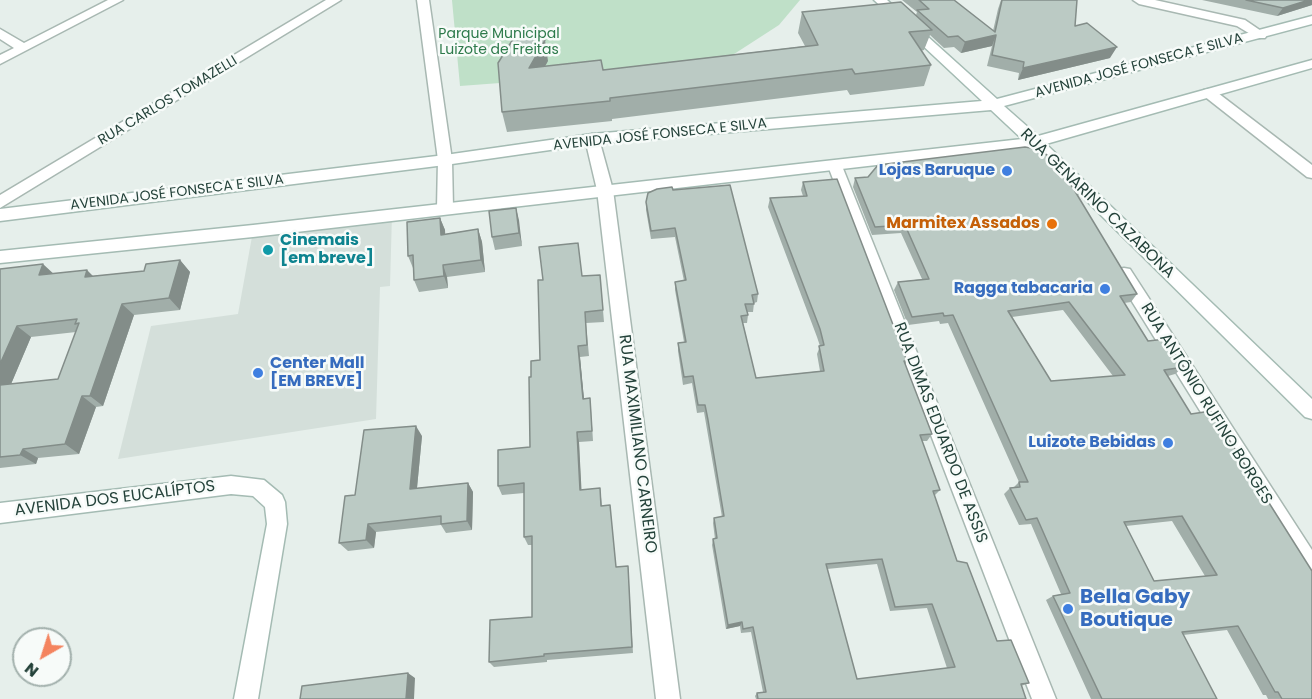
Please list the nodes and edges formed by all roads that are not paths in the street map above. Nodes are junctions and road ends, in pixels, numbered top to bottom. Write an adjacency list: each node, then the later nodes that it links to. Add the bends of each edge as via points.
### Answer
1 (117, 0): 9 (street)
2 (335, 0): 21 (street, RUA CARLOS TOMAZELLI)
3 (423, 0): 16 (street)
4 (880, 0): 13 (street, RUA GENARINO CAZABONA)
5 (1139, 0): 8 (street, via 1231,20)
6 (1312, 20): 8 (street, AVENIDA JOSÉ FONSECA E SILVA)
7 (0, 33): 9 (street)
8 (1261, 35): 13 (street, AVENIDA JOSÉ FONSECA E SILVA)
9 (24, 48): 10 (street)
10 (0, 60)
11 (1312, 64): 12 (street)
12 (1209, 93): 15 (street); 18 (street)
13 (992, 105): 14 (street, AVENIDA JOSÉ FONSECA E SILVA); 15 (street, RUA GENARINO CAZABONA)
14 (592, 139): 16 (street, AVENIDA JOSÉ FONSECA E SILVA); 20 (street, RUA MAXIMILIANO CARNEIRO)
15 (1035, 142): 17 (street); 19 (street, RUA GENARINO CAZABONA)
16 (445, 160): 22 (street); 23 (street, AVENIDA JOSÉ FONSECA E SILVA)
17 (835, 166): 20 (street); 32 (street, RUA DIMAS EDUARDO DE ASSIS)
18 (1312, 172)
19 (1067, 174): 24 (street); 27 (street, RUA GENARINO CAZABONA)
20 (605, 189): 22 (street); 31 (street, RUA MAXIMILIANO CARNEIRO)
21 (0, 202)
22 (445, 208): 25 (street)
23 (0, 215)
24 (1089, 219)
25 (0, 257)
26 (1115, 259): 29 (street, RUA ANTÔNIO RUFINO BORGES)
27 (1312, 411)
28 (0, 513): 30 (street, AVENIDA DOS EUCALÍPTOS, via 231,485 257,487 275,502 277,524)
29 (1312, 570)
30 (246, 699)
31 (668, 699)
32 (1044, 699)

